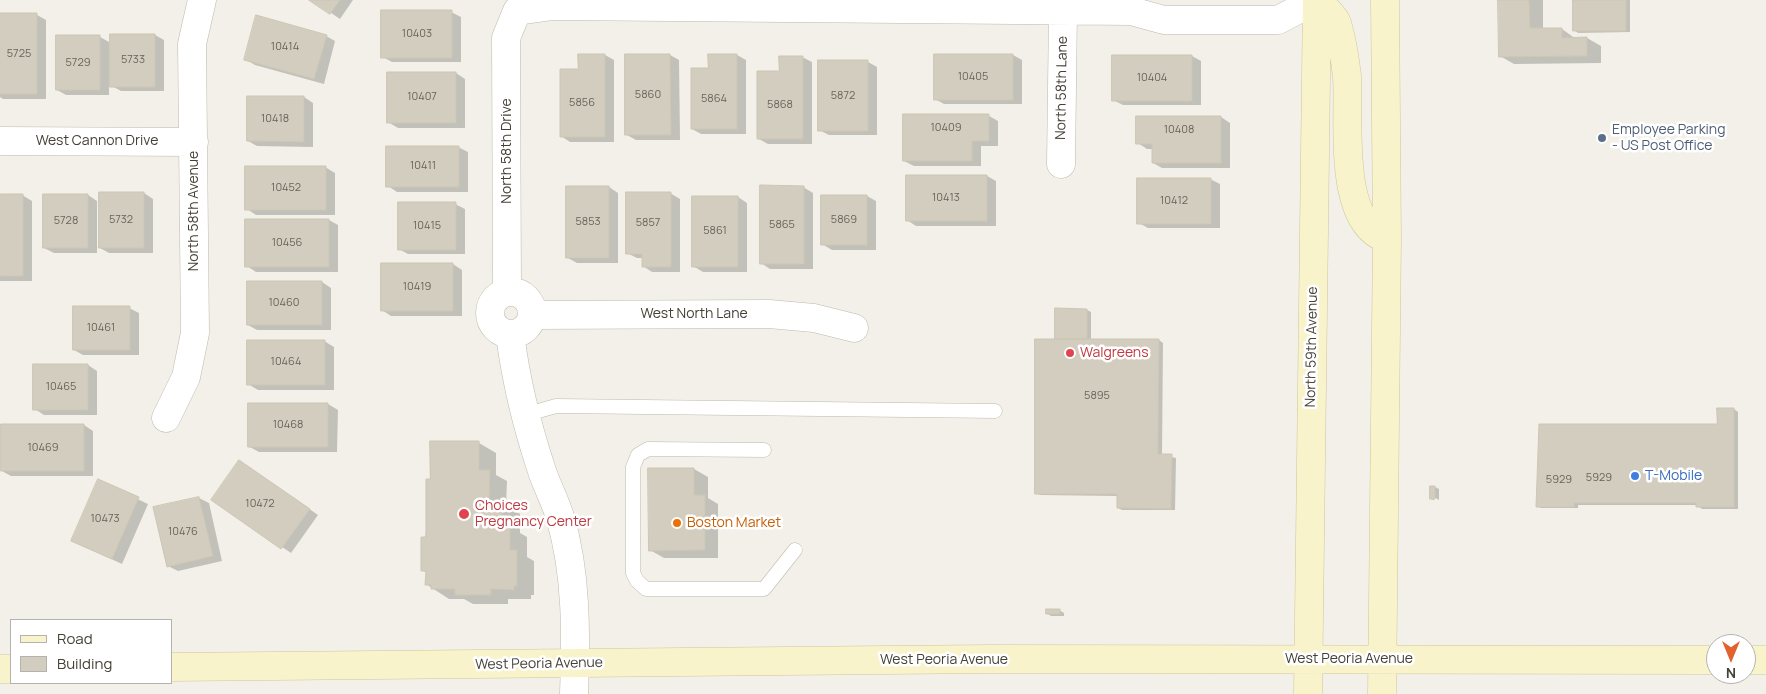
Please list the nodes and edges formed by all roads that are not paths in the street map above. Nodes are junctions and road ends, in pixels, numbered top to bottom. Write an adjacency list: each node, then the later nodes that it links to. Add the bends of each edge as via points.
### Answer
1 (202, 0): 7 (street, North 58th Avenue, via 192,44)
2 (1317, 0): 4 (street, via 1278,20 1164,20); 9 (main road, via 1336,21 1343,49 1347,76 1348,159 1355,200 1370,228); 20 (main road, North 59th Avenue)
3 (1385, 0): 9 (main road)
4 (1140, 5): 5 (street)
5 (1063, 11): 8 (street, North 58th Lane); 10 (street, North 58th Drive, via 553,6 517,11 506,38)
6 (0, 141): 7 (street, West Cannon Drive)
7 (194, 142): 16 (street, North 58th Avenue, via 195,333 186,377)
8 (1061, 164)
9 (1387, 239): 19 (main road)
10 (507, 292): 11 (street, via 525,297 532,308); 13 (street, via 500,294 491,304 490,318 497,330)
11 (532, 315): 12 (street, West North Lane, via 769,314 814,318); 13 (street, via 527,327)
12 (854, 328)
13 (510, 334): 15 (street, via 516,384)
14 (995, 411): 15 (lane, via 556,406)
15 (524, 415): 22 (street, via 560,516 568,551 574,586)
16 (166, 418)
17 (764, 450): 18 (lane, via 648,449 638,456 633,468 633,573 646,589 764,589)
18 (795, 550)
19 (1383, 659): 20 (main road, West Peoria Avenue); 21 (main road, West Peoria Avenue); 26 (main road)
20 (1308, 660): 22 (main road, West Peoria Avenue); 25 (main road, North 59th Avenue)
21 (1706, 660)
22 (576, 664): 23 (main road, West Peoria Avenue); 24 (street)
23 (172, 667)
24 (574, 694)
25 (1308, 694)
26 (1382, 694)

